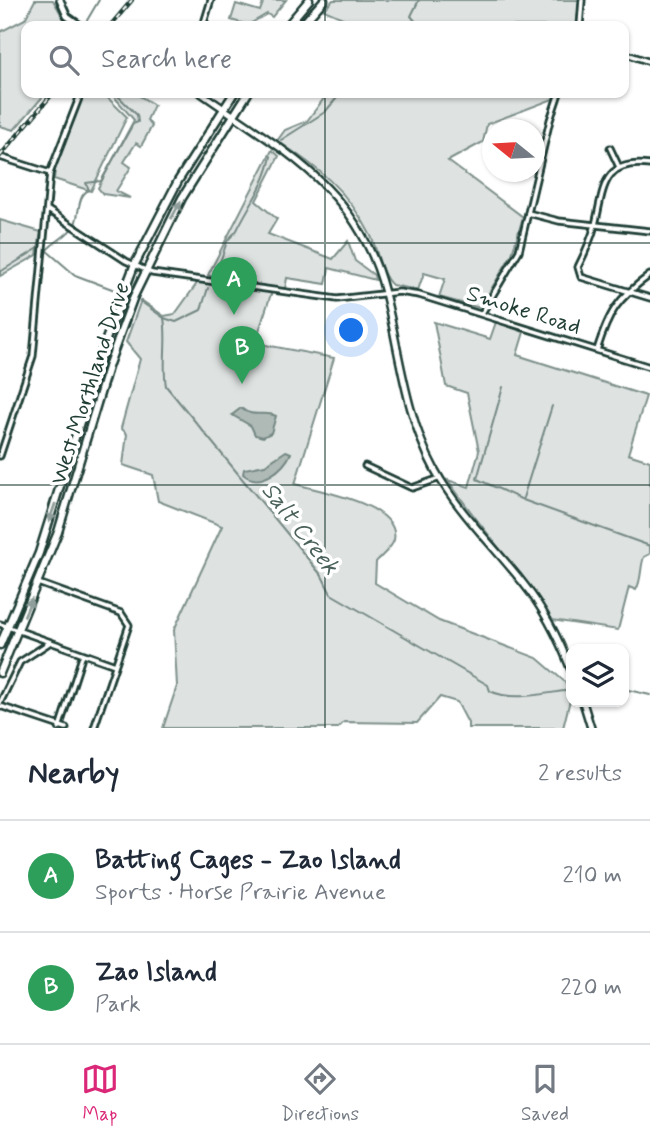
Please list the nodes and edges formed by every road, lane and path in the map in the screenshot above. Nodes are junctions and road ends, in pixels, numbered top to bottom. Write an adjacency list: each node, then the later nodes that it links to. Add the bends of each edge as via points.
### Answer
1 (60, 0): 6 (main road)
2 (211, 0): 7 (street)
3 (309, 0): 8 (highway)
4 (324, 0): 9 (highway)
5 (582, 0): 10 (street)
6 (75, 21)
7 (205, 21)
8 (291, 21)
9 (305, 21)
10 (580, 21)
11 (629, 55): 12 (street)
12 (650, 62)
13 (78, 98): 24 (street)
14 (208, 98): 18 (main road)
15 (231, 98): 18 (highway, West Morthland Drive)
16 (245, 98): 19 (highway, West Morthland Drive)
17 (558, 98): 26 (street)
18 (223, 109): 19 (main road); 29 (highway, West Morthland Drive, via 178,181)
19 (233, 115): 30 (highway, West Morthland Drive, one-way to 19); 33 (main road, via 310,171 346,208 369,244)
20 (610, 148): 23 (street)
21 (0, 158): 24 (street)
22 (650, 165): 23 (street)
23 (619, 167): 27 (street, via 603,189)
24 (50, 173): 25 (street)
25 (48, 210): 29 (street, Smoke Road); 38 (street, via 33,355)
26 (528, 213): 27 (street); 35 (street, via 516,258)
27 (595, 224): 28 (street); 32 (street, via 578,273)
28 (650, 231)
29 (134, 266): 30 (street, Smoke Road); 43 (highway, West Morthland Drive, one-way to 43, via 105,342 39,553)
30 (145, 271): 33 (street, Smoke Road, via 337,299); 41 (highway, West Morthland Drive, via 109,364 68,502)
31 (650, 275): 32 (street)
32 (630, 289): 34 (street); 36 (street, via 611,310)
33 (385, 294): 35 (street, Smoke Road, via 419,295); 40 (main road, via 413,419)
34 (650, 298)
35 (482, 313): 36 (street, Smoke Road)
36 (597, 350): 37 (street, Smoke Road)
37 (650, 367)
38 (0, 456)
39 (365, 466): 40 (street, via 412,488)
40 (440, 478): 48 (main road, via 532,595)
41 (38, 583): 44 (highway, West Morthland Drive, one-way to 41); 49 (street, via 121,613 129,625)
42 (0, 624): 43 (street)
43 (8, 627): 44 (street); 46 (highway, West Morthland Drive)
44 (18, 631): 45 (street); 50 (highway, West Morthland Drive)
45 (49, 643): 47 (street); 51 (street, via 20,662)
46 (0, 645)
47 (83, 654): 49 (street); 54 (street)
48 (566, 659)
49 (115, 665): 56 (street)
50 (0, 672): 51 (street)
51 (13, 677): 52 (street)
52 (0, 705): 54 (street)
53 (585, 707): 57 (main road)
54 (59, 727): 55 (street)
55 (66, 728)
56 (94, 728)
57 (591, 728)

